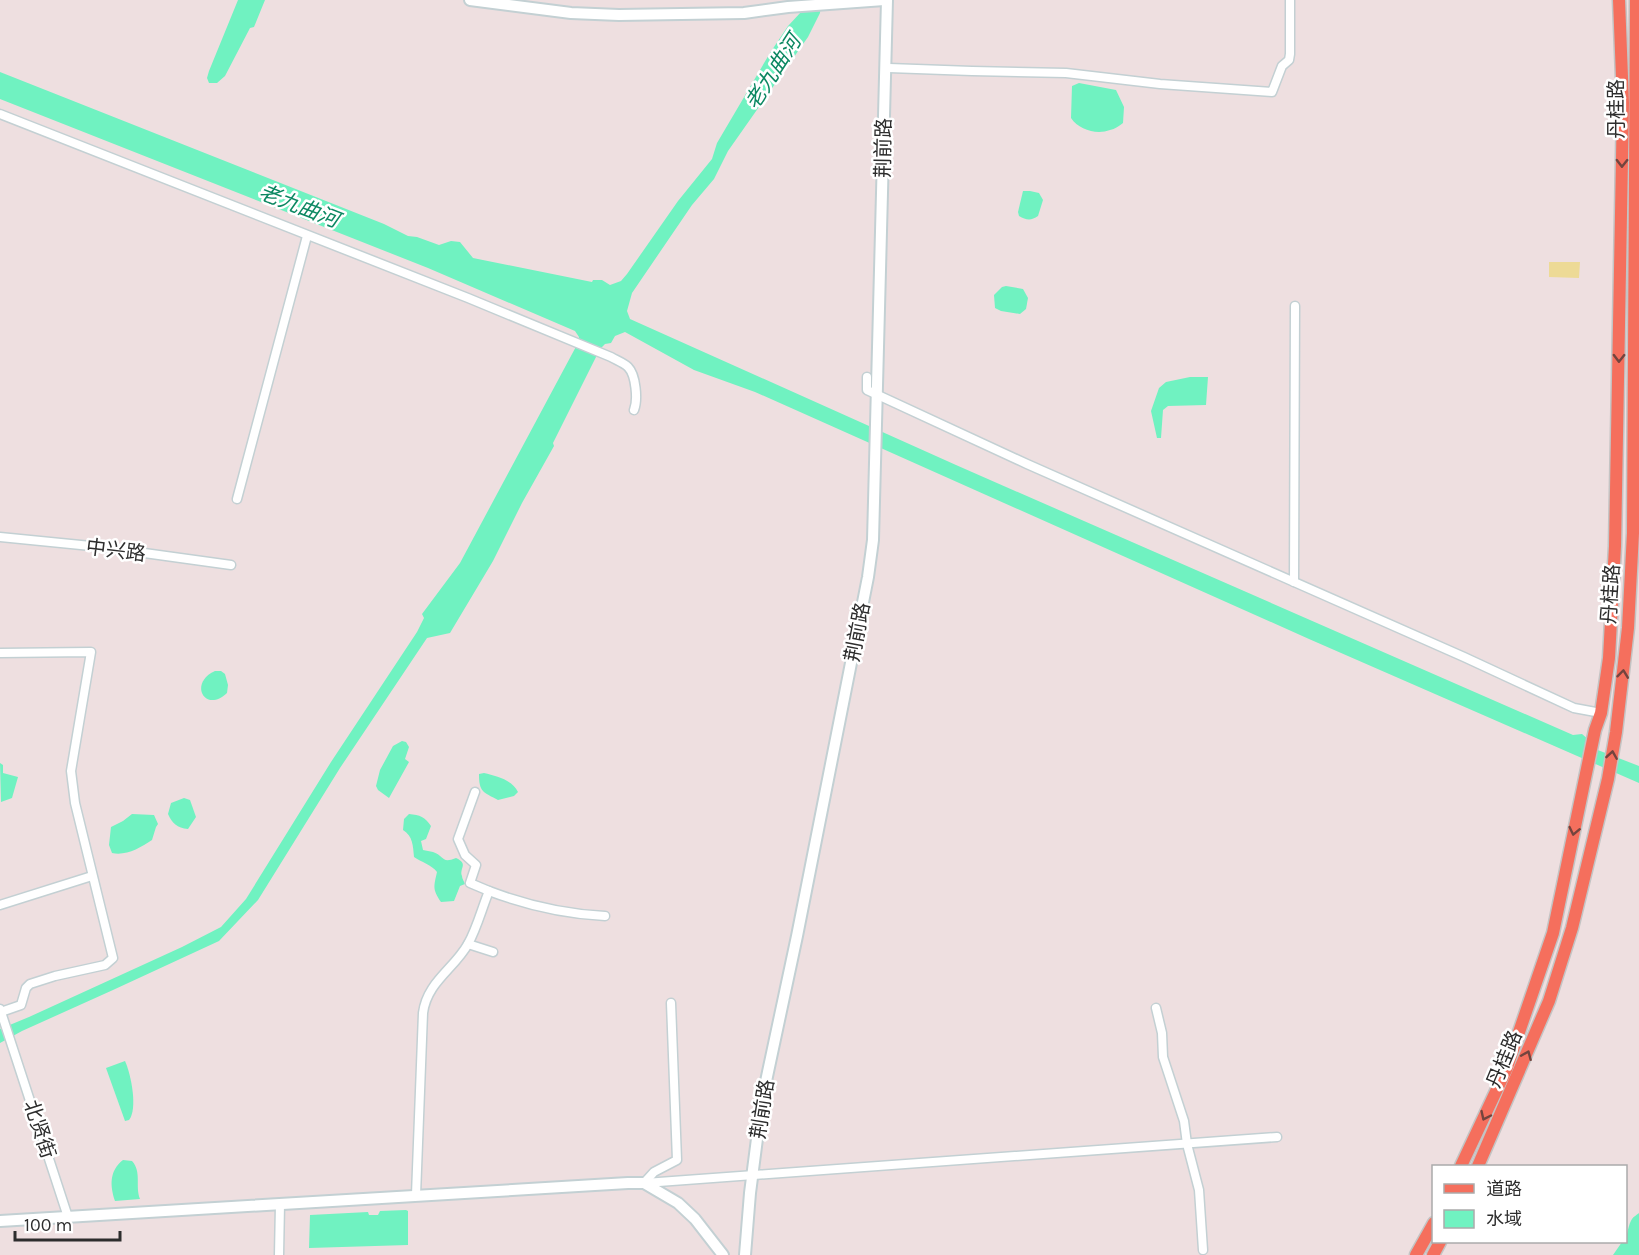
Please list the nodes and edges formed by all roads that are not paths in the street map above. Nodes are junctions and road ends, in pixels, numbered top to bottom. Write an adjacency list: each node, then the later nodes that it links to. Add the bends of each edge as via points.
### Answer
1 (470, 0): 2 (street, via 619,15 744,13)
2 (885, 0): 11 (street, 荆前路)
3 (1290, 0): 6 (street, via 1289,60 1282,66 1272,92 1066,73)
4 (1619, 0): 19 (main road, 丹桂路, one-way to 19, via 1623,103 1615,546 1609,658)
5 (1636, 0): 15 (main road, 丹桂路)
6 (888, 68)
7 (0, 114): 8 (street)
8 (307, 236): 12 (street, via 468,298 628,367 633,374 637,403); 13 (street)
9 (1295, 306): 17 (street)
10 (867, 377): 11 (street, via 867,390)
11 (877, 395): 17 (street); 34 (street, 荆前路, via 875,501 868,576 762,1100)
12 (634, 410)
13 (237, 499)
14 (0, 537): 16 (street, 中兴路)
15 (1636, 551): 33 (main road, 丹桂路, one-way to 15, via 1549,1001 1572,928 1616,732)
16 (231, 565)
17 (1294, 582): 19 (street, via 1574,708)
18 (0, 653): 21 (street, via 91,652 71,771)
19 (1601, 713): 32 (main road, 丹桂路, one-way to 32, via 1553,933 1506,1070)
20 (475, 792): 22 (street, via 458,839 465,855 476,865 470,883)
21 (92, 876): 23 (street); 29 (street, via 113,958 105,965 30,984 21,1005)
22 (489, 891): 24 (street, via 540,907); 25 (street)
23 (0, 905)
24 (605, 916)
25 (468, 944): 26 (street); 36 (street, via 424,1000)
26 (493, 952)
27 (671, 1003): 35 (street, via 677,1160 654,1172)
28 (1156, 1008): 31 (street, via 1163,1057 1184,1121)
29 (2, 1014): 38 (street, 北贤街)
30 (1277, 1137): 31 (street)
31 (1187, 1144): 34 (street); 41 (street, via 1199,1190)
32 (1462, 1165)
33 (1479, 1165)
34 (753, 1175): 35 (street); 44 (street, 荆前路)
35 (644, 1184): 36 (street); 43 (street, via 678,1203)
36 (416, 1195): 37 (street)
37 (280, 1204): 38 (street); 42 (street)
38 (68, 1217): 39 (street)
39 (0, 1221)
40 (1432, 1227): 45 (main road)
41 (1203, 1250)
42 (279, 1255)
43 (723, 1255)
44 (745, 1255)
45 (1416, 1255)

